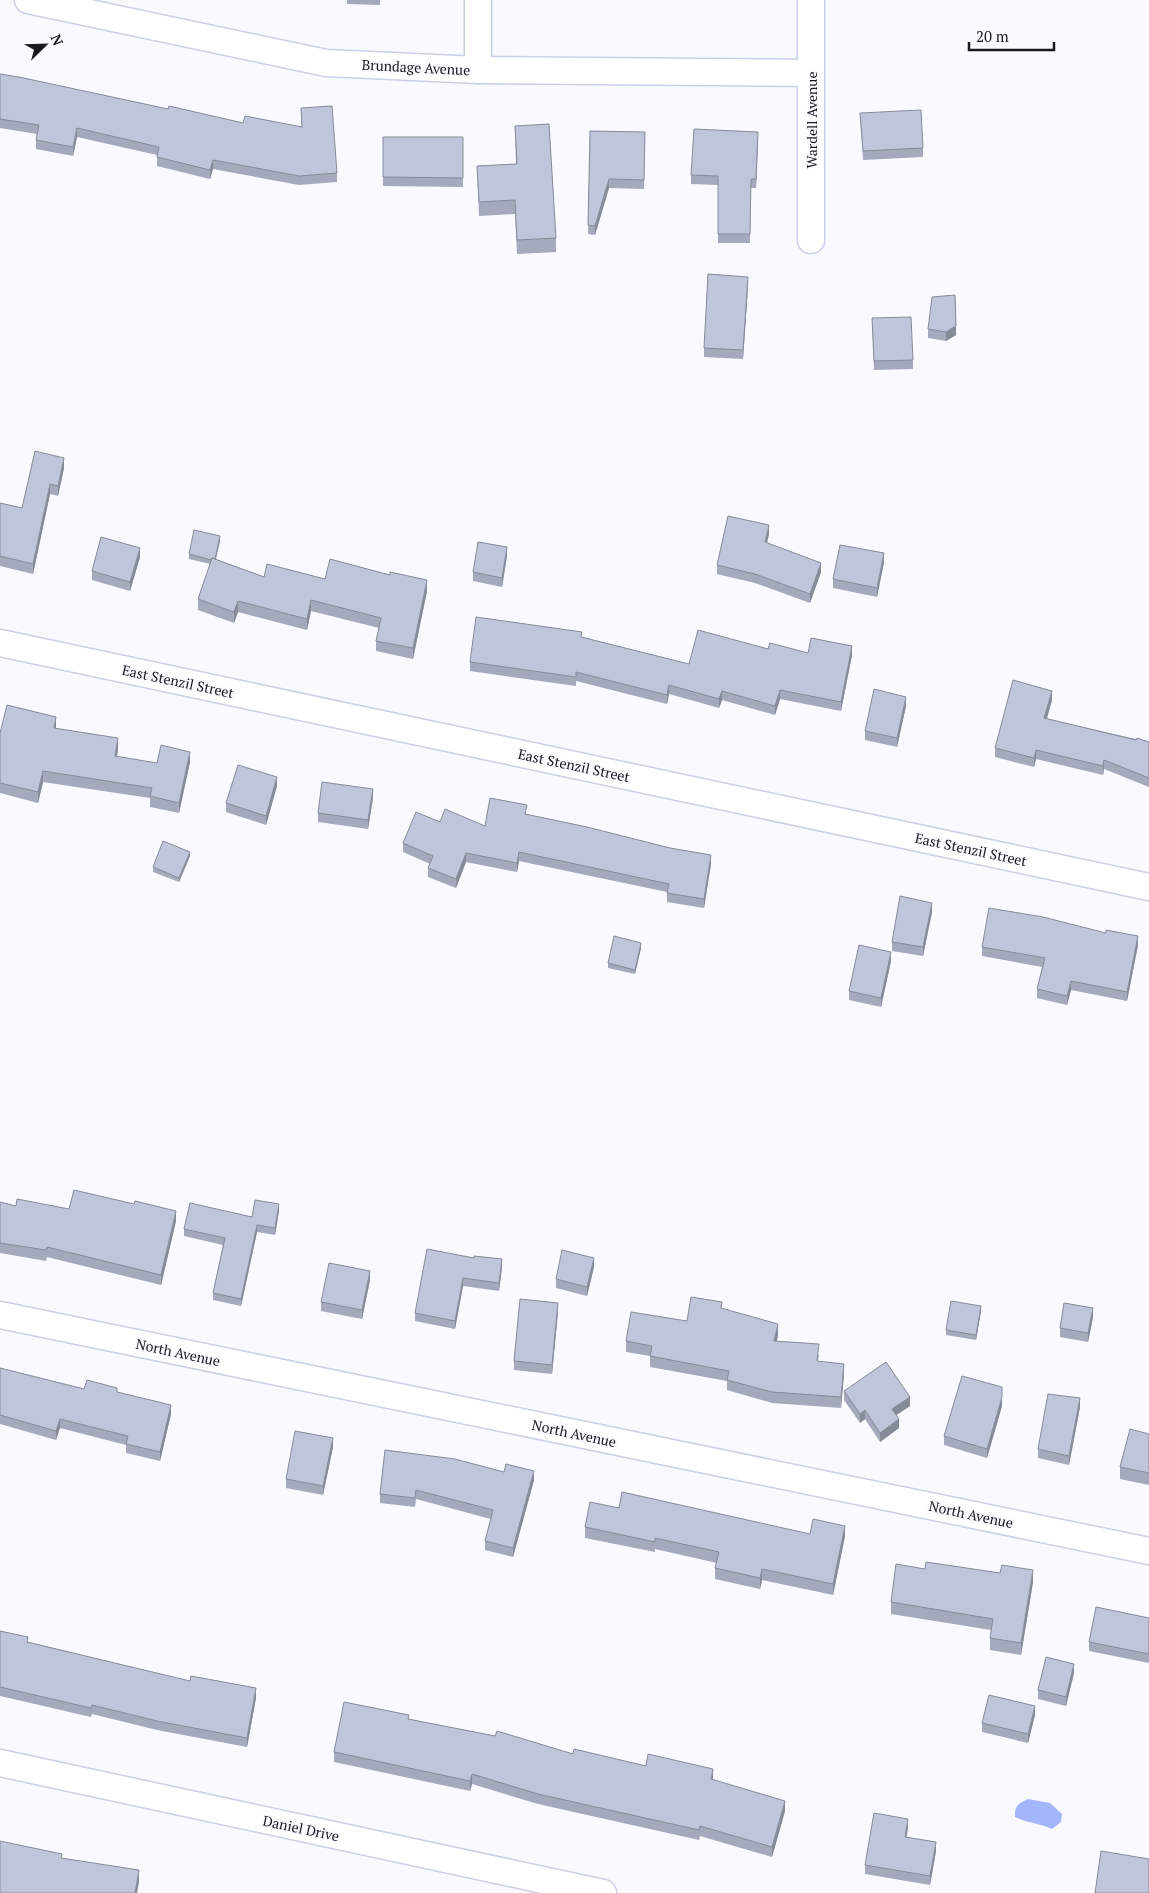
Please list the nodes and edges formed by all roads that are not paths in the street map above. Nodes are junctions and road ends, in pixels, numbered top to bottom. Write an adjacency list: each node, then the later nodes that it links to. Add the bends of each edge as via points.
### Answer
1 (28, 0): 4 (street, Brundage Avenue, via 326,63)
2 (478, 0): 4 (street)
3 (811, 0): 5 (street, Wardell Avenue)
4 (478, 70): 5 (street, Brundage Avenue)
5 (810, 73): 6 (street, Wardell Avenue)
6 (812, 240)
7 (0, 643): 8 (street, East Stenzil Street)
8 (1149, 887)
9 (0, 1315): 10 (street, North Avenue)
10 (1149, 1550)
11 (0, 1763): 12 (street, Daniel Drive)
12 (602, 1893)

